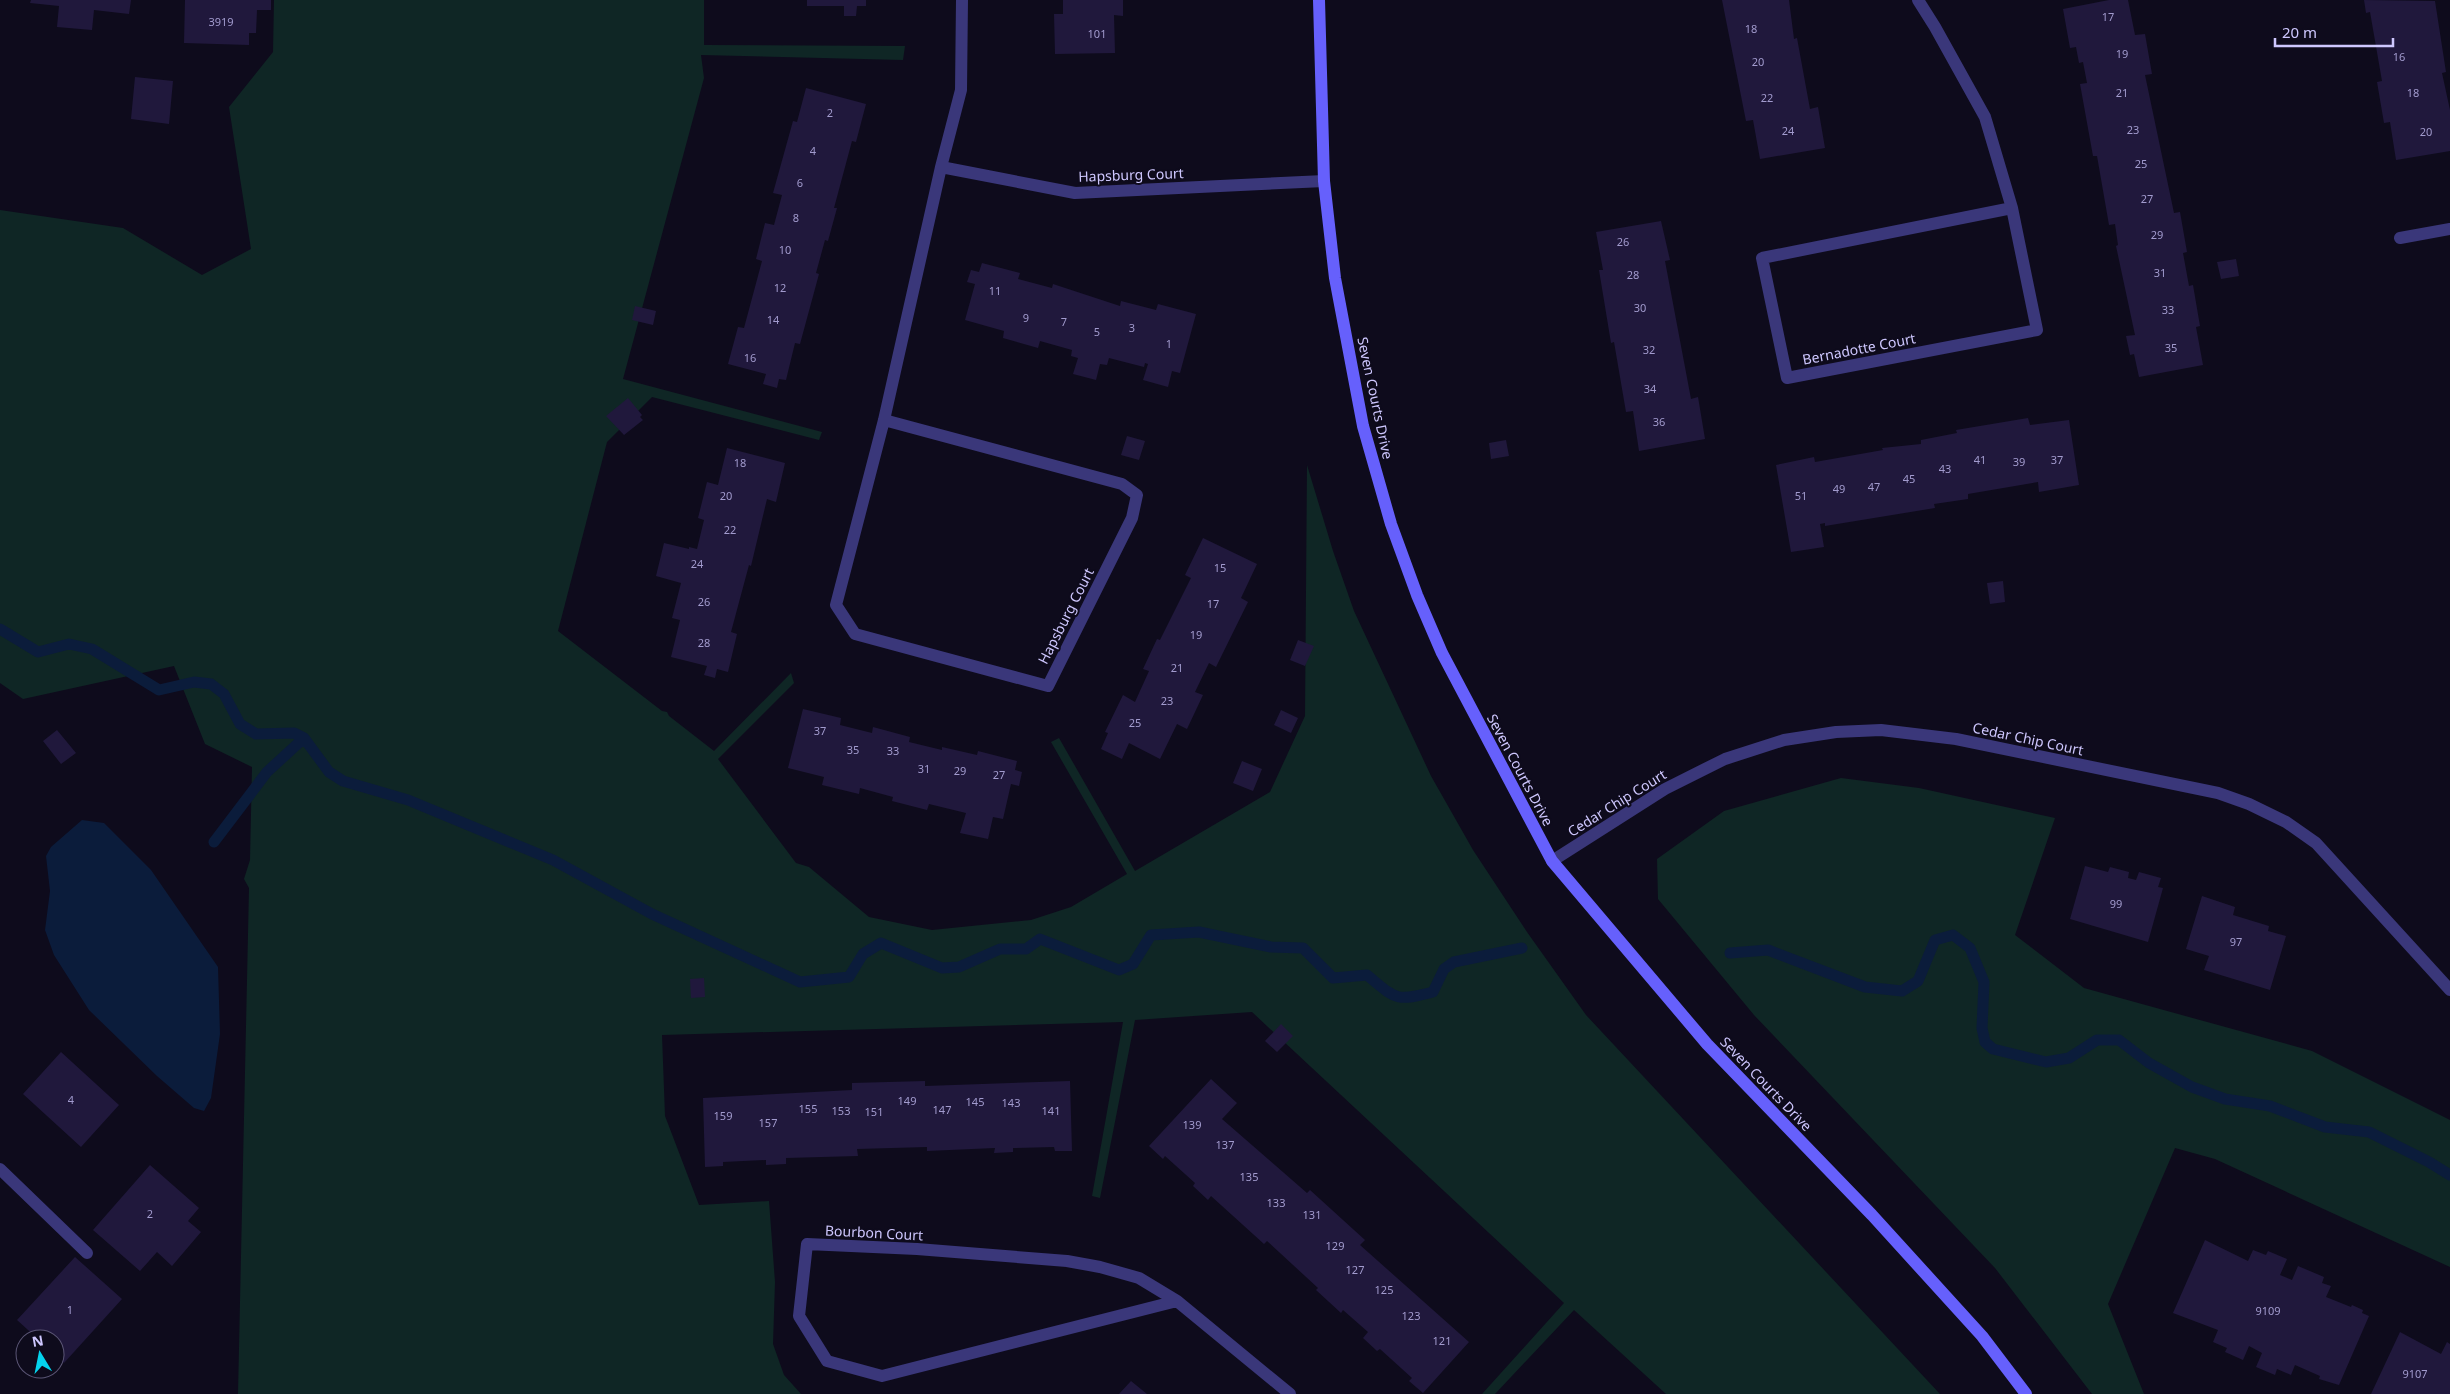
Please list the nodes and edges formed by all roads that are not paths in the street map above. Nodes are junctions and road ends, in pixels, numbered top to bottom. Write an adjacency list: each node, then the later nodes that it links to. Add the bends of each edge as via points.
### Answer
1 (962, 0): 4 (street, Hapsburg Court, via 961,90)
2 (1319, 0): 5 (street, Seven Courts Drive)
3 (1918, 0): 6 (street, Bernadotte Court, via 1985,117)
4 (941, 167): 5 (street, Hapsburg Court, via 1075,193); 9 (street, Hapsburg Court)
5 (1324, 181): 10 (street, Seven Courts Drive, via 1335,278 1360,408 1391,524 1442,653)
6 (2012, 208): 6 (street, Bernadotte Court, via 2037,330 1787,378 1762,258)
7 (2450, 229): 8 (street)
8 (2400, 238)
9 (884, 420): 9 (street, Hapsburg Court, via 1122,484 1137,495 1132,518 1048,686 855,634 836,605)
10 (1552, 861): 11 (street, Cedar Chip Court, via 1665,789 1725,759 1784,740 1836,732 1881,730 1956,739 2218,793 2286,822 2316,843); 16 (street, Seven Courts Drive, via 1707,1044 1872,1215 1982,1336)
11 (2450, 990)
12 (0, 1169): 13 (street)
13 (87, 1253)
14 (1177, 1301): 14 (street, Bourbon Court, via 1139,1278 1067,1261 807,1244 799,1316 827,1361 882,1376); 15 (street, Bourbon Court)
15 (1290, 1394)
16 (2026, 1394)

